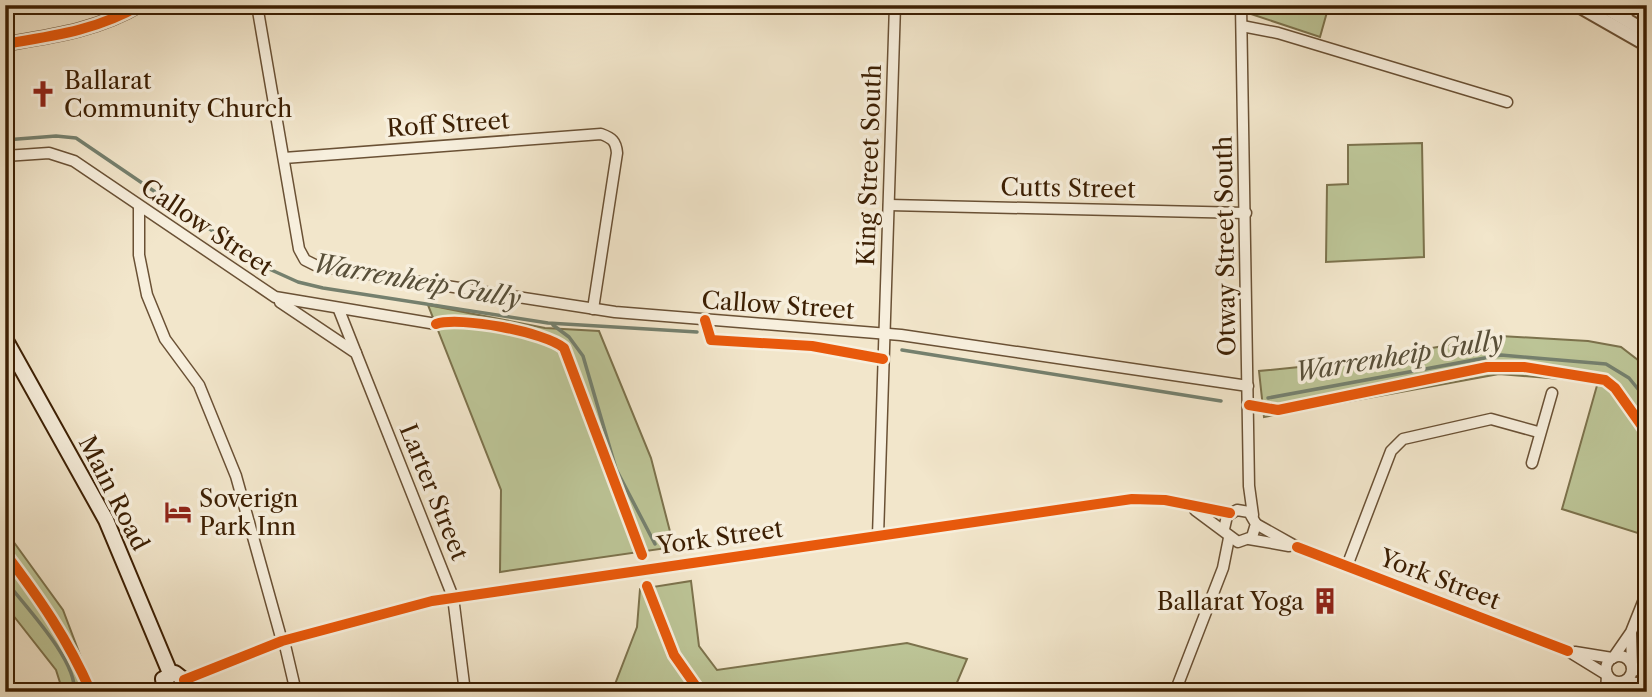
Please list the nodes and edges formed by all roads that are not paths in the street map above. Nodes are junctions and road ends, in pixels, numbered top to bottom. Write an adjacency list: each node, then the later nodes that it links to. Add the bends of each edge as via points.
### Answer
1 (140, 5): 11 (street, via 91,28)
2 (257, 5): 15 (street)
3 (895, 5): 16 (street, King Street South)
4 (1241, 5): 9 (street, Otway Street South)
5 (1577, 5): 8 (street)
6 (1631, 5): 8 (street)
7 (1609, 7): 8 (street)
8 (1622, 24): 10 (street); 12 (street)
9 (1242, 26): 13 (street); 18 (street, Otway Street South)
10 (1647, 32)
11 (5, 44)
12 (1647, 46)
13 (1507, 102)
14 (5, 156): 17 (street, Callow Street, via 62,156)
15 (284, 158): 20 (street, Callow Street, via 299,246 306,260 326,268); 20 (street, Roff Street, via 601,134 613,139 617,153)
16 (889, 205): 18 (street, Cutts Street); 23 (street, King Street South)
17 (139, 206): 19 (street, Callow Street); 43 (street, via 139,255 147,295 163,335 199,385 231,464)
18 (1245, 213): 26 (street, Otway Street South)
19 (262, 290): 21 (street, Callow Street, via 285,301); 25 (street)
20 (593, 309): 23 (street, Callow Street)
21 (339, 310): 22 (street, Callow Street); 25 (street, Larter Street)
22 (436, 324)
23 (884, 334): 26 (street, Callow Street); 35 (street, King Street South)
24 (5, 339): 47 (main road, Main Road, via 106,520)
25 (356, 353): 41 (street, Larter Street)
26 (1248, 386): 30 (street, Otway Street South)
27 (1552, 393): 28 (street)
28 (1538, 432): 29 (street); 38 (street, via 1491,419 1403,439 1391,451)
29 (1532, 463)
30 (1249, 486): 32 (street, Otway Street South); 33 (street, Otway Street South)
31 (1192, 508): 32 (street, York Street); 34 (street, York Street); 35 (street, York Street, via 1164,500 1132,499)
32 (1233, 511): 33 (street, York Street); 34 (street, Otway Street South)
33 (1255, 519): 36 (street); 37 (street, York Street)
34 (1226, 533): 36 (street, York Street); 39 (street)
35 (878, 536): 41 (street, York Street)
36 (1246, 540): 37 (street, York Street); 39 (street)
37 (1297, 547): 38 (street, York Street)
38 (1347, 566): 44 (street, York Street)
39 (1223, 568): 56 (street)
40 (1647, 592): 42 (street)
41 (453, 597): 43 (street, York Street); 55 (street, Larter Street)
42 (1631, 632): 45 (street); 46 (street)
43 (283, 641): 52 (street, York Street); 54 (street)
44 (1568, 650): 45 (street, York Street); 48 (street, York Street)
45 (1613, 658): 46 (street, via 1626,658); 48 (street, via 1606,666)
46 (1632, 666): 49 (street); 50 (street)
47 (170, 674): 52 (main road, via 177,674); 53 (main road)
48 (1607, 675): 50 (street, via 1613,681); 57 (street)
49 (1647, 675)
50 (1625, 681): 51 (street); 58 (street)
51 (1647, 685)
52 (183, 686)
53 (160, 690)
54 (296, 692)
55 (465, 692)
56 (1175, 692)
57 (1606, 692)
58 (1618, 692)

